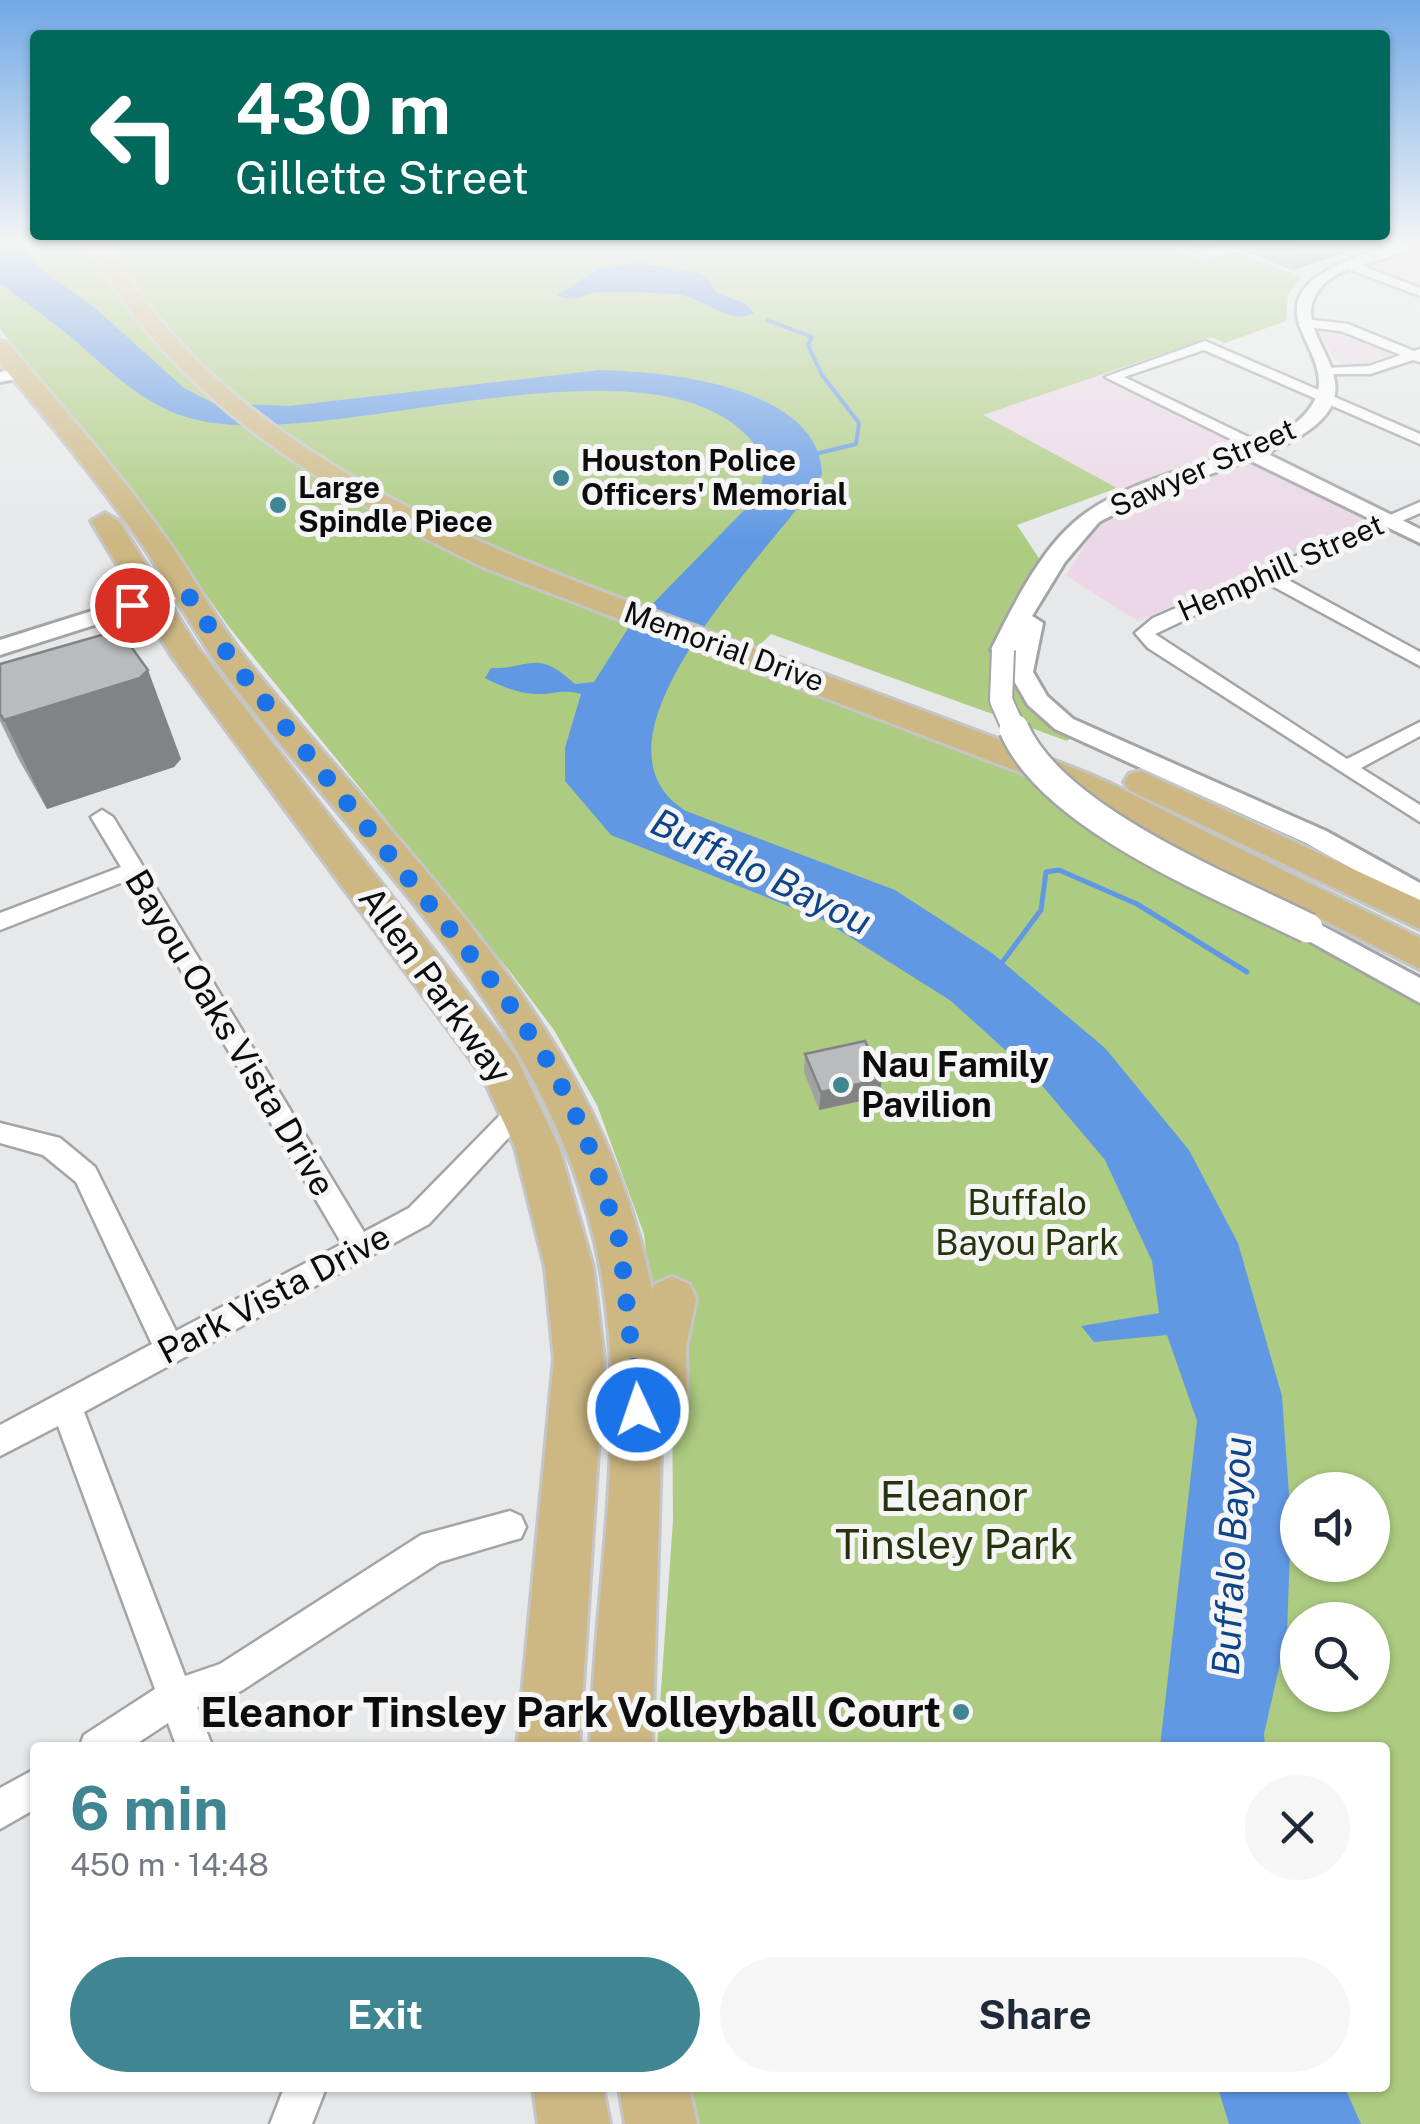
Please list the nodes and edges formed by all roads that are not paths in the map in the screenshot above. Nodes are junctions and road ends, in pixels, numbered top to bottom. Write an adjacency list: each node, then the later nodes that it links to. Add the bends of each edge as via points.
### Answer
1 (168, 343): 26 (main road, Memorial Drive, via 206,379 298,437 399,517 495,562 778,656 1074,780)
2 (1315, 343): 5 (street)
3 (1386, 343): 4 (street)
4 (1418, 355): 5 (street, via 1370,370)
5 (1330, 371): 7 (street, Sawyer Street)
6 (6, 378): 16 (main road, Allen Parkway, via 136,516)
7 (1327, 398): 8 (street); 9 (street, Sawyer Street, via 1297,430); 9 (street, via 1205,345 1112,376)
8 (1420, 440)
9 (1254, 450): 12 (street); 14 (street, Sawyer Street, via 1092,518 1070,538)
10 (90, 503): 16 (main road, Allen Parkway, via 115,533)
11 (1420, 507): 12 (street, Hemphill Street)
12 (1388, 521): 13 (street); 15 (street, Hemphill Street)
13 (1420, 536)
14 (1048, 576): 24 (street, Sawyer Street, via 1020,661 1024,680 1054,718 1316,837); 27 (street, Sawyer Street, bridge, via 1004,650 997,694 1006,722 1054,783 1124,833)
15 (1267, 576): 18 (street); 20 (street, Hemphill Street, via 1144,633)
16 (175, 580): 17 (street); 28 (main road, Allen Parkway, via 182,648 475,1031); 36 (main road, Allen Parkway, via 236,666 504,996 553,1069 585,1134 620,1242 637,1380)
17 (0, 648)
18 (1420, 660)
19 (1420, 728): 20 (street)
20 (1348, 767): 21 (street)
21 (1420, 815)
22 (102, 818): 23 (street, Bayou Oaks Vista Drive)
23 (133, 870): 25 (street); 30 (street, Bayou Oaks Vista Drive)
24 (1420, 896)
25 (0, 922)
26 (1417, 944)
27 (1420, 992)
28 (521, 1110): 30 (street, Park Vista Drive, via 418,1216); 40 (main road, Allen Parkway, via 560,1224 578,1359)
29 (0, 1132): 32 (street, via 51,1146 86,1175)
30 (359, 1248): 32 (street, Park Vista Drive)
31 (672, 1300): 36 (main road, via 661,1347 662,1487)
32 (170, 1350): 33 (street, Park Vista Drive)
33 (66, 1406): 34 (street, Park Vista Drive); 37 (street)
34 (0, 1441)
35 (510, 1527): 37 (street, via 432,1547 229,1679)
36 (625, 1627): 41 (main road, Allen Parkway)
37 (178, 1696): 38 (street); 39 (street)
38 (106, 1742)
39 (193, 1742)
40 (548, 1742)
41 (621, 1742)
42 (30, 1790): 43 (street)
43 (0, 1810)
44 (303, 2092): 47 (street)
45 (569, 2092): 48 (main road)
46 (655, 2092): 49 (main road)
47 (291, 2124)
48 (574, 2124)
49 (661, 2124)

